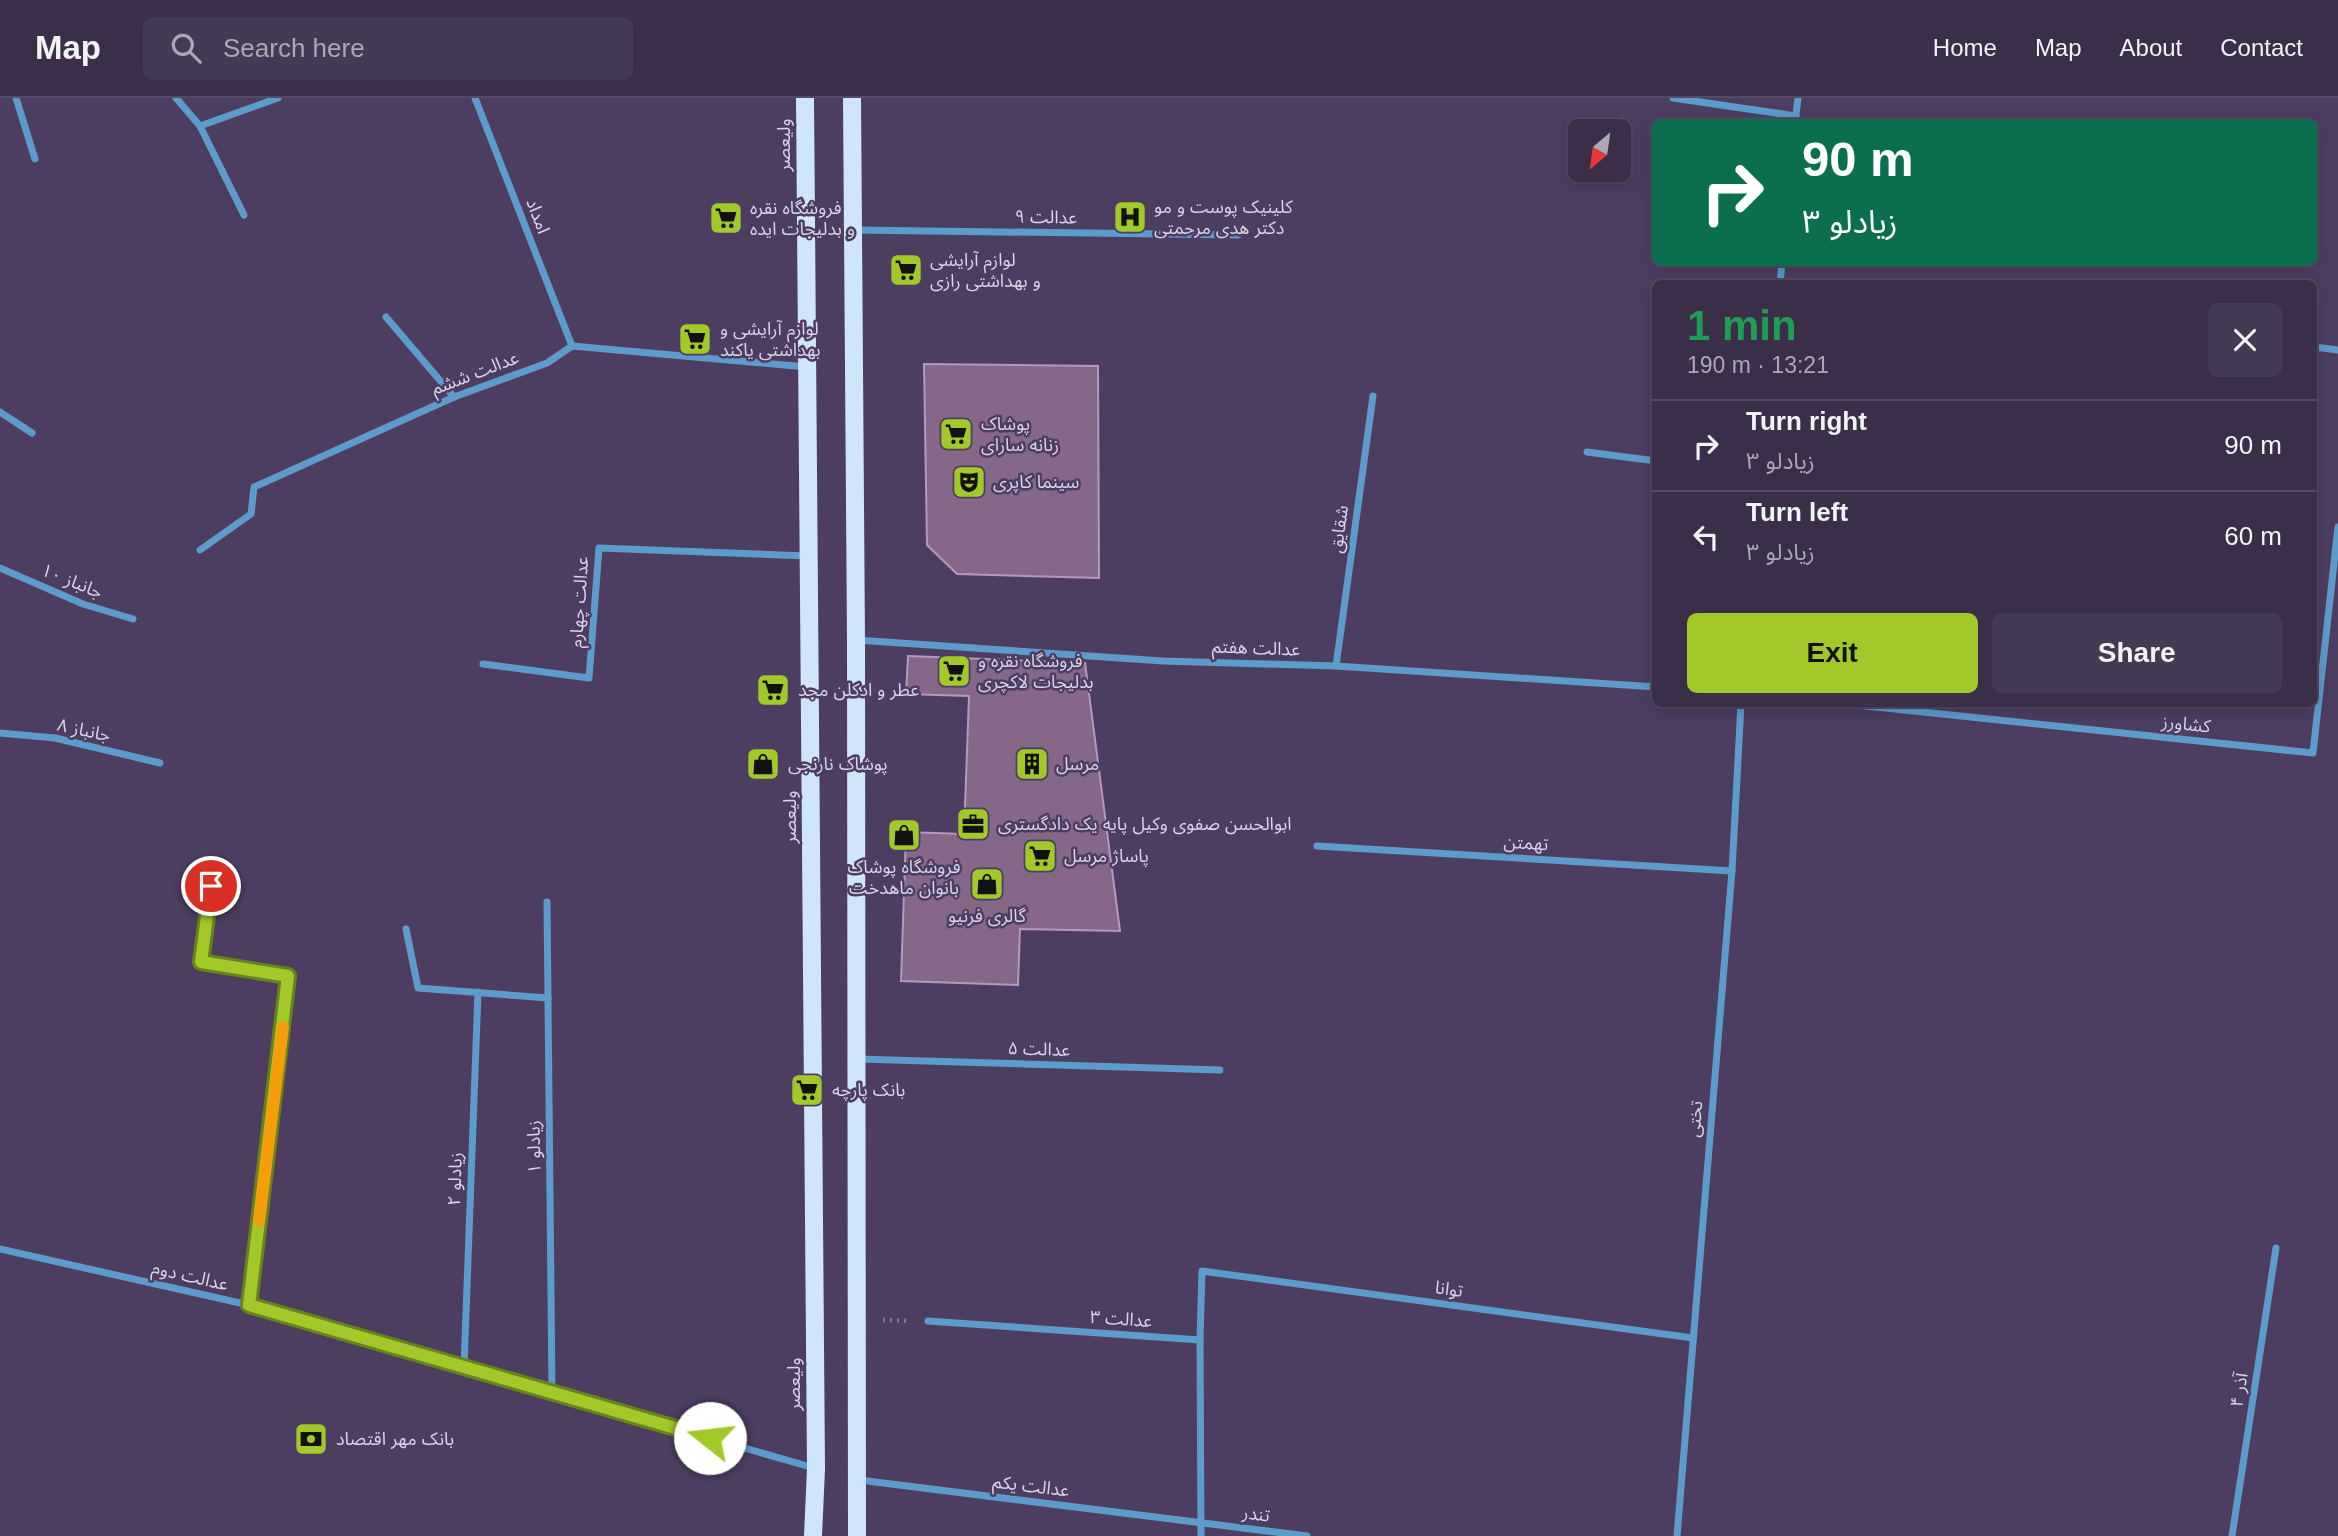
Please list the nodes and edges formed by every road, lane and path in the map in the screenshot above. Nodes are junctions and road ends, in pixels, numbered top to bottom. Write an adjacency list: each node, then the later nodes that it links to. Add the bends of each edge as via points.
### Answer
1 (16, 98): 11 (street)
2 (176, 98): 10 (street)
3 (278, 98): 10 (street)
4 (475, 98): 16 (street, امداد)
5 (805, 98): 19 (main road, ولیعصر)
6 (852, 98): 13 (main road)
7 (1673, 98): 9 (street)
8 (1798, 98): 9 (street)
9 (1796, 119)
10 (200, 126): 12 (street)
11 (35, 159)
12 (244, 215)
13 (853, 230): 14 (street, عدالت ۹); 31 (main road)
14 (1238, 235)
15 (386, 317): 21 (street)
16 (572, 346): 19 (street); 21 (street, عدالت ششم, via 547,363)
17 (2317, 347): 18 (street)
18 (2338, 350)
19 (807, 367): 28 (main road, ولیعصر)
20 (1373, 396): 33 (street, شقایق)
21 (454, 397): 27 (street, عدالت ششم, via 254,487 251,514)
22 (0, 412): 23 (street)
23 (32, 433)
24 (1587, 452): 25 (street)
25 (1652, 460)
26 (2338, 527): 36 (street, کشاورز, via 2313,753)
27 (200, 551)
28 (809, 556): 32 (street, عدالت چهارم, via 599,548 589,678); 57 (main road, ولیعصر)
29 (0, 568): 30 (street, ۱۰ جانباز, via 82,604)
30 (134, 619)
31 (856, 640): 33 (street, عدالت هفتم, via 1163,661); 46 (main road)
32 (484, 664)
33 (1336, 666): 34 (street, عدالت هفتم)
34 (1652, 687)
35 (1741, 707): 40 (street, تختی)
36 (1876, 707)
37 (0, 733): 38 (street, جانباز ۸, via 55,738)
38 (160, 763)
39 (1317, 846): 40 (street, تهمتن)
40 (1732, 871): 53 (street, تختی)
41 (211, 886): 50 (street, via 201,962 288,976)
42 (547, 902): 45 (street, زیادلو ۱)
43 (406, 929): 44 (street, via 418,988)
44 (478, 992): 45 (street); 55 (street, زیادلو ۲)
45 (548, 998): 56 (street, زیادلو ۱)
46 (858, 1059): 47 (street, عدالت ۵); 51 (main road)
47 (1220, 1070)
48 (2276, 1248): 65 (street, آذر ۴)
49 (0, 1249): 50 (street, عدالت دوم)
50 (249, 1305): 55 (street, عدالت دوم)
51 (858, 1319): 52 (path); 58 (main road)
52 (928, 1321): 54 (street, عدالت ۳)
53 (1693, 1338): 54 (street, توانا, via 1202,1271); 64 (street, تختی)
54 (1200, 1340): 59 (street)
55 (464, 1367): 56 (street, عدالت دوم)
56 (552, 1392): 57 (street, عدالت دوم)
57 (816, 1469): 60 (main road, ولیعصر)
58 (858, 1480): 59 (street, عدالت یکم); 61 (main road)
59 (1201, 1523): 62 (street); 63 (street, تندر)
60 (813, 1536)
61 (858, 1536)
62 (1200, 1536)
63 (1307, 1536)
64 (1677, 1536)
65 (2232, 1536)

